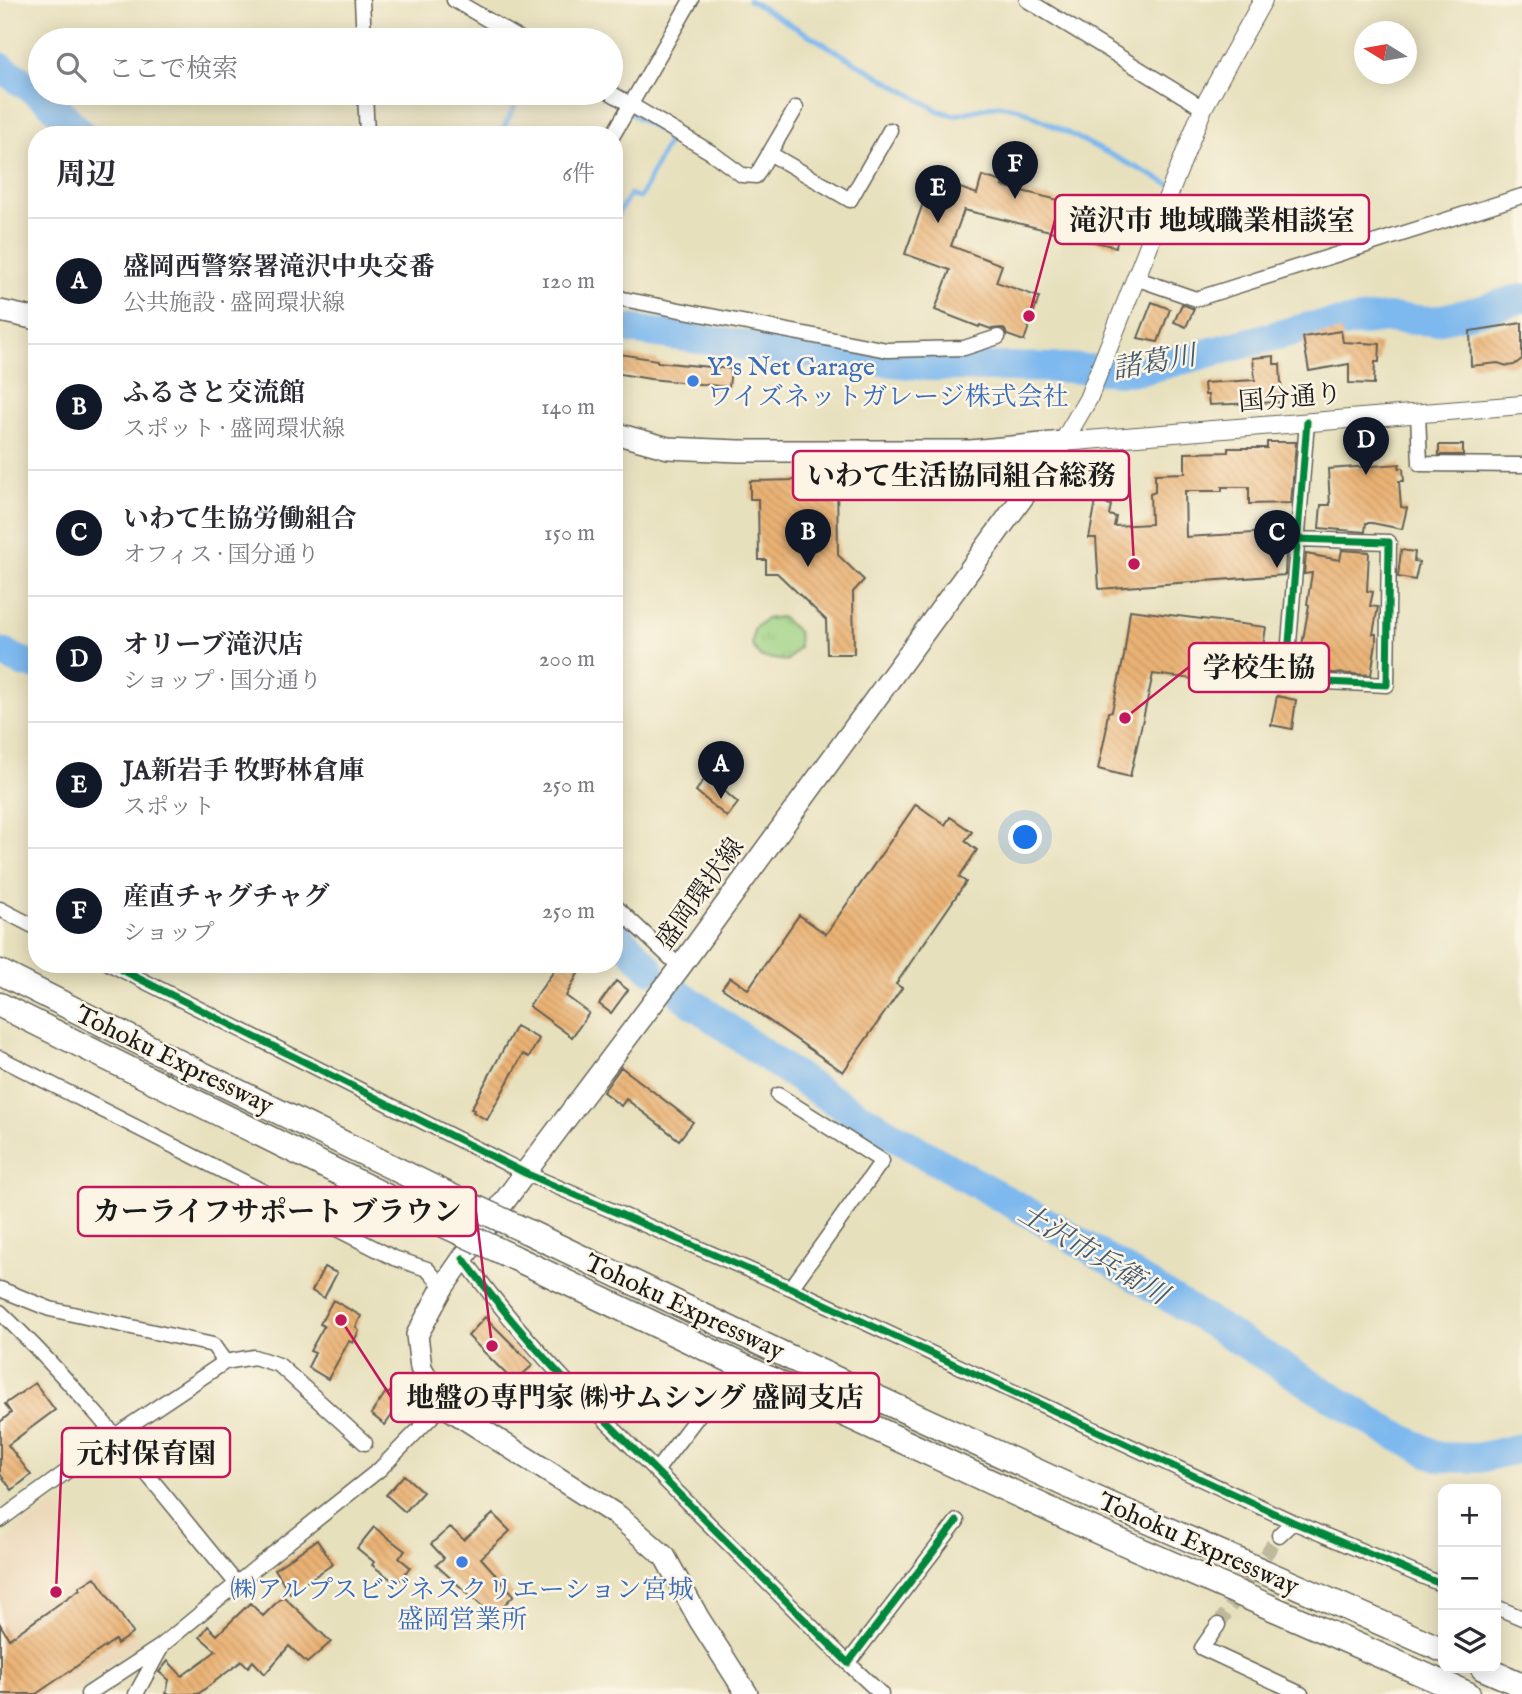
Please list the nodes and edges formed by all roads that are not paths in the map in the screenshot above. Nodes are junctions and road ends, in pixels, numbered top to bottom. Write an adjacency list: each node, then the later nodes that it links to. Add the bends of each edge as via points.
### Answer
1 (362, 0): 6 (street)
2 (454, 0): 7 (street)
3 (691, 0): 12 (street)
4 (1027, 0): 11 (street)
5 (1263, 0): 11 (street)
6 (363, 28)
7 (502, 28)
8 (623, 104): 12 (street)
9 (366, 105): 13 (street)
10 (796, 108): 16 (street)
11 (1203, 108): 18 (street)
12 (628, 109): 14 (street); 16 (street, via 712,153 742,175 756,176)
13 (367, 126)
14 (618, 126)
15 (890, 130): 16 (street, via 850,200)
16 (769, 153)
17 (1522, 196): 18 (street, via 1196,299)
18 (1135, 278): 27 (street, via 1088,399)
19 (623, 299): 22 (street, via 887,350 964,348)
20 (0, 312): 21 (main road)
21 (28, 317)
22 (998, 337)
23 (1522, 405): 24 (street, 国分通り)
24 (1418, 414): 25 (street, 国分通り); 28 (street, via 1420,464)
25 (1307, 422): 27 (street, 国分通り); 29 (street)
26 (623, 435): 27 (main road, via 668,447 739,451 971,451)
27 (1063, 442): 33 (main road, 盛岡環状線)
28 (1522, 465)
29 (1297, 539): 29 (street, via 1286,680 1387,685 1389,542)
30 (0, 909): 32 (street)
31 (623, 913): 33 (street)
32 (28, 923)
33 (680, 967): 39 (main road, 盛岡環状線)
34 (0, 972): 63 (highway, Tohoku Expressway, bridge, via 455,1198 810,1367 1095,1499)
35 (128, 973): 39 (street)
36 (0, 1005): 72 (highway, Tohoku Expressway, bridge, via 442,1224 795,1391)
37 (0, 1058): 41 (street, via 381,1252 427,1269)
38 (778, 1095): 43 (street, via 882,1161)
39 (525, 1173): 40 (main road, 盛岡環状線); 43 (street)
40 (463, 1258): 41 (main road, 盛岡環状線); 52 (street, via 530,1343)
41 (443, 1287): 48 (main road, 盛岡環状線, via 417,1335 421,1368)
42 (0, 1289): 45 (street, via 50,1309 213,1345)
43 (791, 1289): 55 (street)
44 (0, 1312): 50 (street)
45 (225, 1362): 46 (street, via 254,1357 279,1365); 50 (street)
46 (312, 1395): 49 (street); 51 (street)
47 (707, 1404): 52 (street)
48 (443, 1405): 58 (street, via 380,1469); 69 (main road, 盛岡環状線, via 618,1516 665,1557)
49 (300, 1406)
50 (116, 1435): 53 (street); 58 (street)
51 (365, 1443)
52 (656, 1471): 64 (street)
53 (0, 1520)
54 (957, 1521): 64 (street)
55 (1293, 1522): 56 (street); 57 (street)
56 (1279, 1535)
57 (1438, 1583)
58 (237, 1584): 62 (street)
59 (1501, 1609): 60 (street)
60 (1522, 1618)
61 (1218, 1625): 71 (street, via 1202,1648)
62 (161, 1646): 67 (street); 68 (street)
63 (1438, 1648)
64 (848, 1663): 70 (street)
65 (1494, 1673): 66 (highway)
66 (1522, 1685)
67 (88, 1694)
68 (136, 1694)
69 (747, 1694)
70 (881, 1694)
71 (1301, 1694)
72 (1468, 1694)

